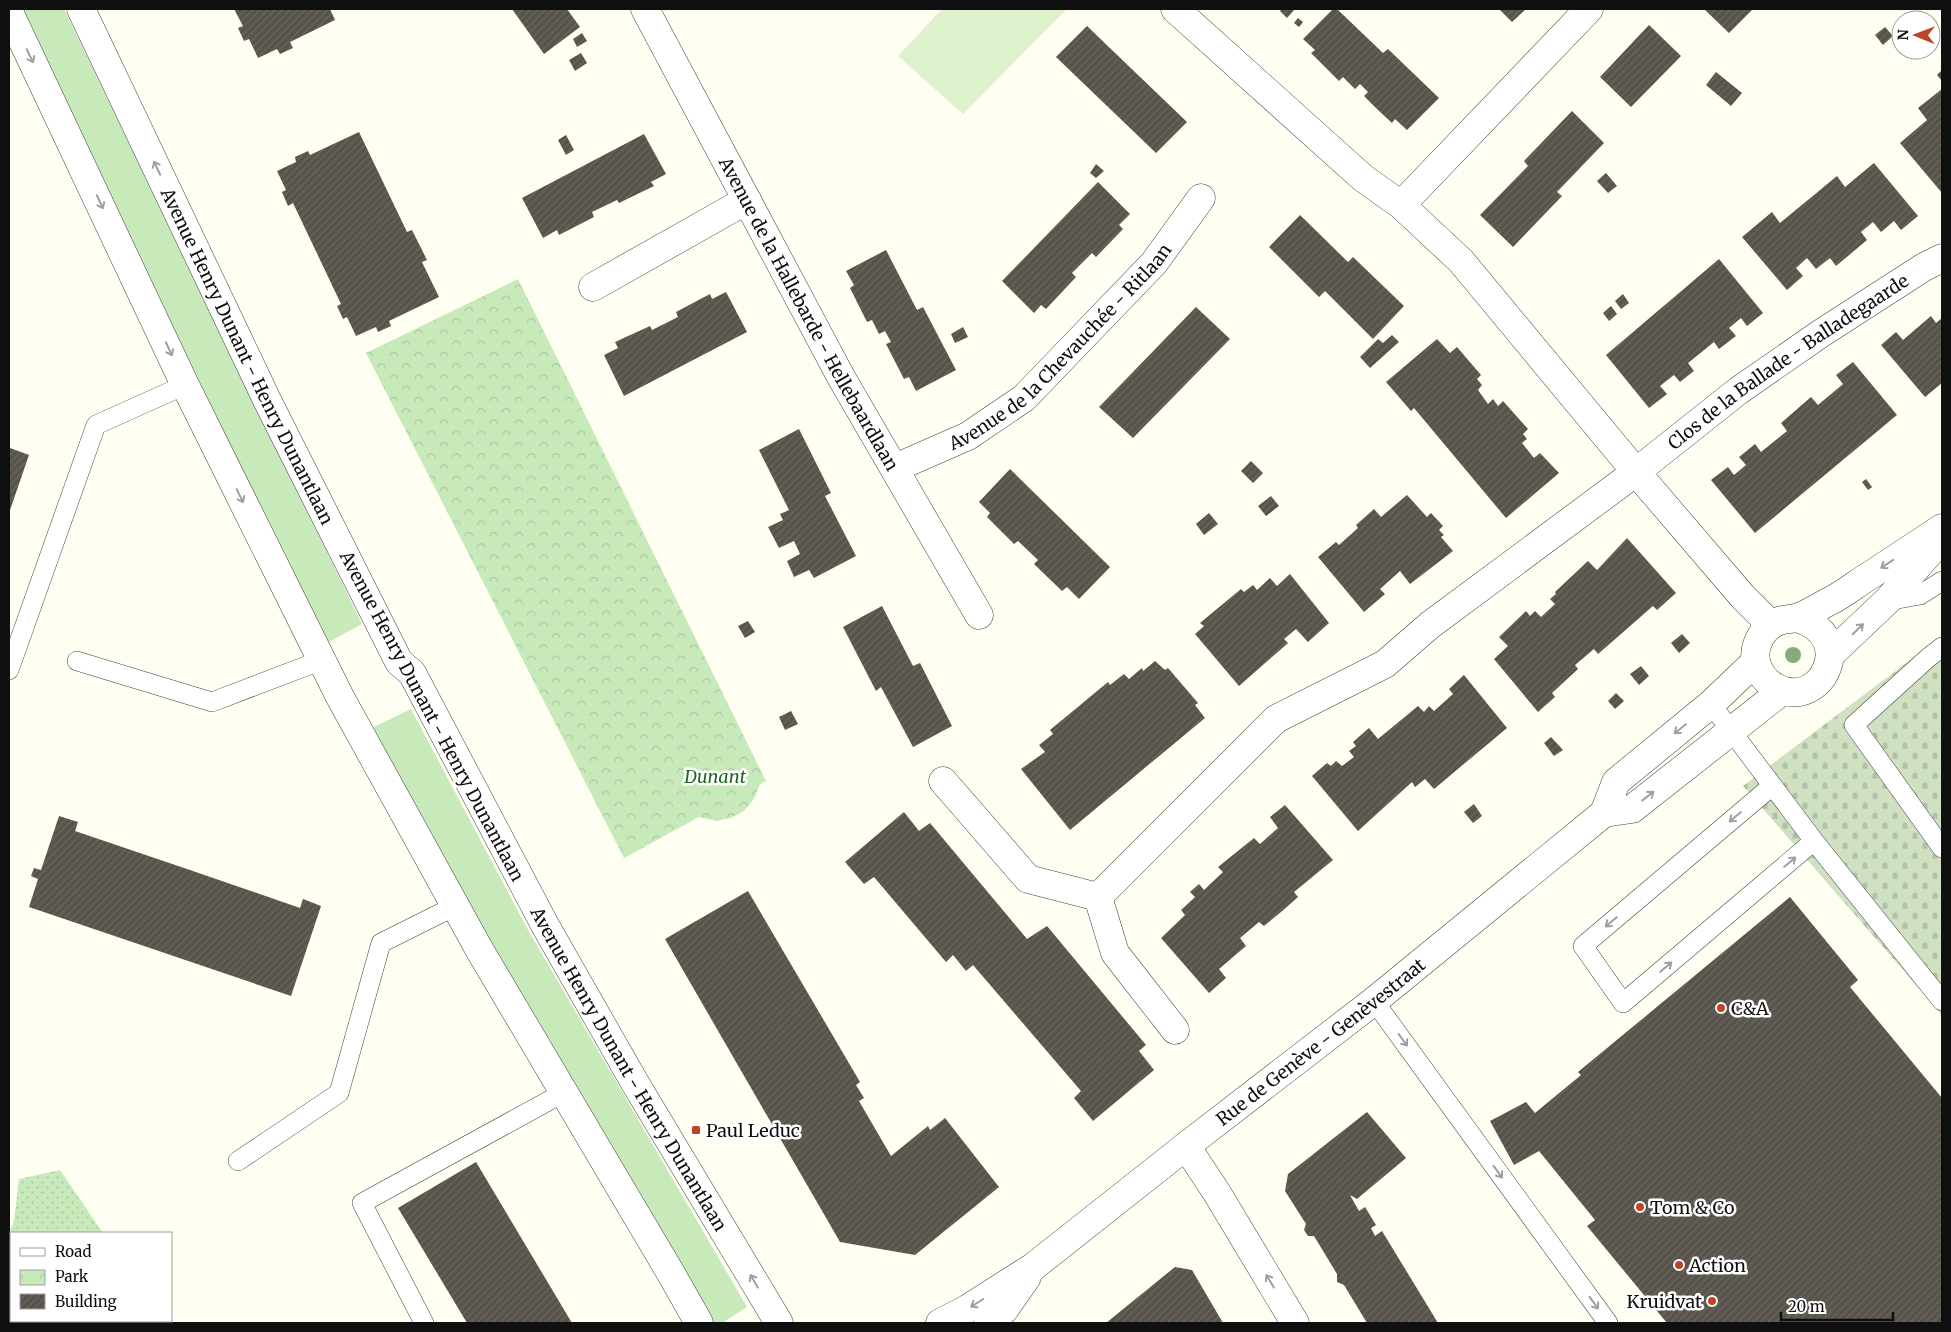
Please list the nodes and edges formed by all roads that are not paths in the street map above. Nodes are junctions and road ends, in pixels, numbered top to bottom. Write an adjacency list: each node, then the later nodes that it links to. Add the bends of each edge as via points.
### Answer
1 (82, 9): 46 (street, Avenue Henry Dunant - Henry Dunantlaan, one-way to 1, via 546,927 412,673 399,662 267,400)
2 (645, 9): 7 (street, Avenue de la Hallebarde - Hellebaardlaan)
3 (1175, 9): 8 (street, via 1363,178)
4 (1589, 9): 8 (street)
5 (9, 12): 11 (street, one-way to 11)
6 (1202, 198): 12 (street, Avenue de la Chevauchée - Ritlaan, via 1154,263 1024,398 968,436)
7 (747, 200): 10 (street); 12 (street, Avenue de la Hallebarde - Hellebaardlaan, via 841,377)
8 (1401, 205): 13 (street, via 1461,261)
9 (1942, 258): 13 (street, Clos de la Ballade - Balladegaarde, via 1844,318 1738,391)
10 (593, 287)
11 (185, 385): 24 (street, one-way to 24); 26 (lane, via 96,425)
12 (895, 468): 18 (street, Avenue de la Hallebarde - Hellebaardlaan)
13 (1636, 472): 20 (street); 35 (street, Clos de la Ballade - Balladegaarde, via 1430,625 1385,664 1276,719)
14 (1942, 528): 19 (street, one-way to 19, via 1832,600)
15 (1942, 538): 17 (street)
16 (1942, 581): 17 (lane, via 1920,595)
17 (1886, 601): 22 (street, one-way to 17)
18 (979, 615)
19 (1796, 618): 20 (street, via 1783,619); 22 (street, via 1810,621 1821,630 1828,642)
20 (1771, 625): 25 (street, via 1761,635 1756,648)
21 (1942, 647): 34 (lane, via 1854,725)
22 (1830, 655): 27 (street, via 1827,669 1810,688)
23 (77, 660): 24 (lane, via 212,702)
24 (322, 660): 36 (street)
25 (1756, 662): 27 (street, via 1770,685); 28 (street, Rue de Genève - Genèvestraat)
26 (9, 670)
27 (1782, 691): 29 (street)
28 (1711, 704): 29 (lane); 32 (street, Rue de Genève - Genèvestraat, one-way to 32, via 1616,782)
29 (1731, 731): 31 (lane); 32 (street, one-way to 29, via 1632,809)
30 (943, 780): 35 (street, via 1028,879)
31 (1772, 786): 33 (lane); 33 (lane, one-way to 33, via 1583,946 1624,1003)
32 (1604, 813): 37 (street, Rue de Genève - Genèvestraat)
33 (1814, 841): 38 (lane)
34 (1942, 848)
35 (1098, 897): 39 (street, via 1115,953)
36 (455, 906): 40 (street); 42 (lane, via 381,943 339,1093)
37 (1374, 1000): 41 (street, Rue de Genève - Genèvestraat); 50 (lane, one-way to 50)
38 (1942, 1001)
39 (1175, 1030)
40 (563, 1093): 44 (lane, via 362,1203); 45 (street)
41 (1186, 1146): 43 (street, Rue de Genève - Genèvestraat); 49 (street, one-way to 41)
42 (238, 1160)
43 (1033, 1267): 47 (street, Rue de Genève - Genèvestraat, one-way to 47); 48 (street, Rue de Genève - Genèvestraat, via 1004,1310)
44 (424, 1323)
45 (698, 1323)
46 (779, 1323)
47 (940, 1323)
48 (988, 1323)
49 (1295, 1323)
50 (1608, 1323)

